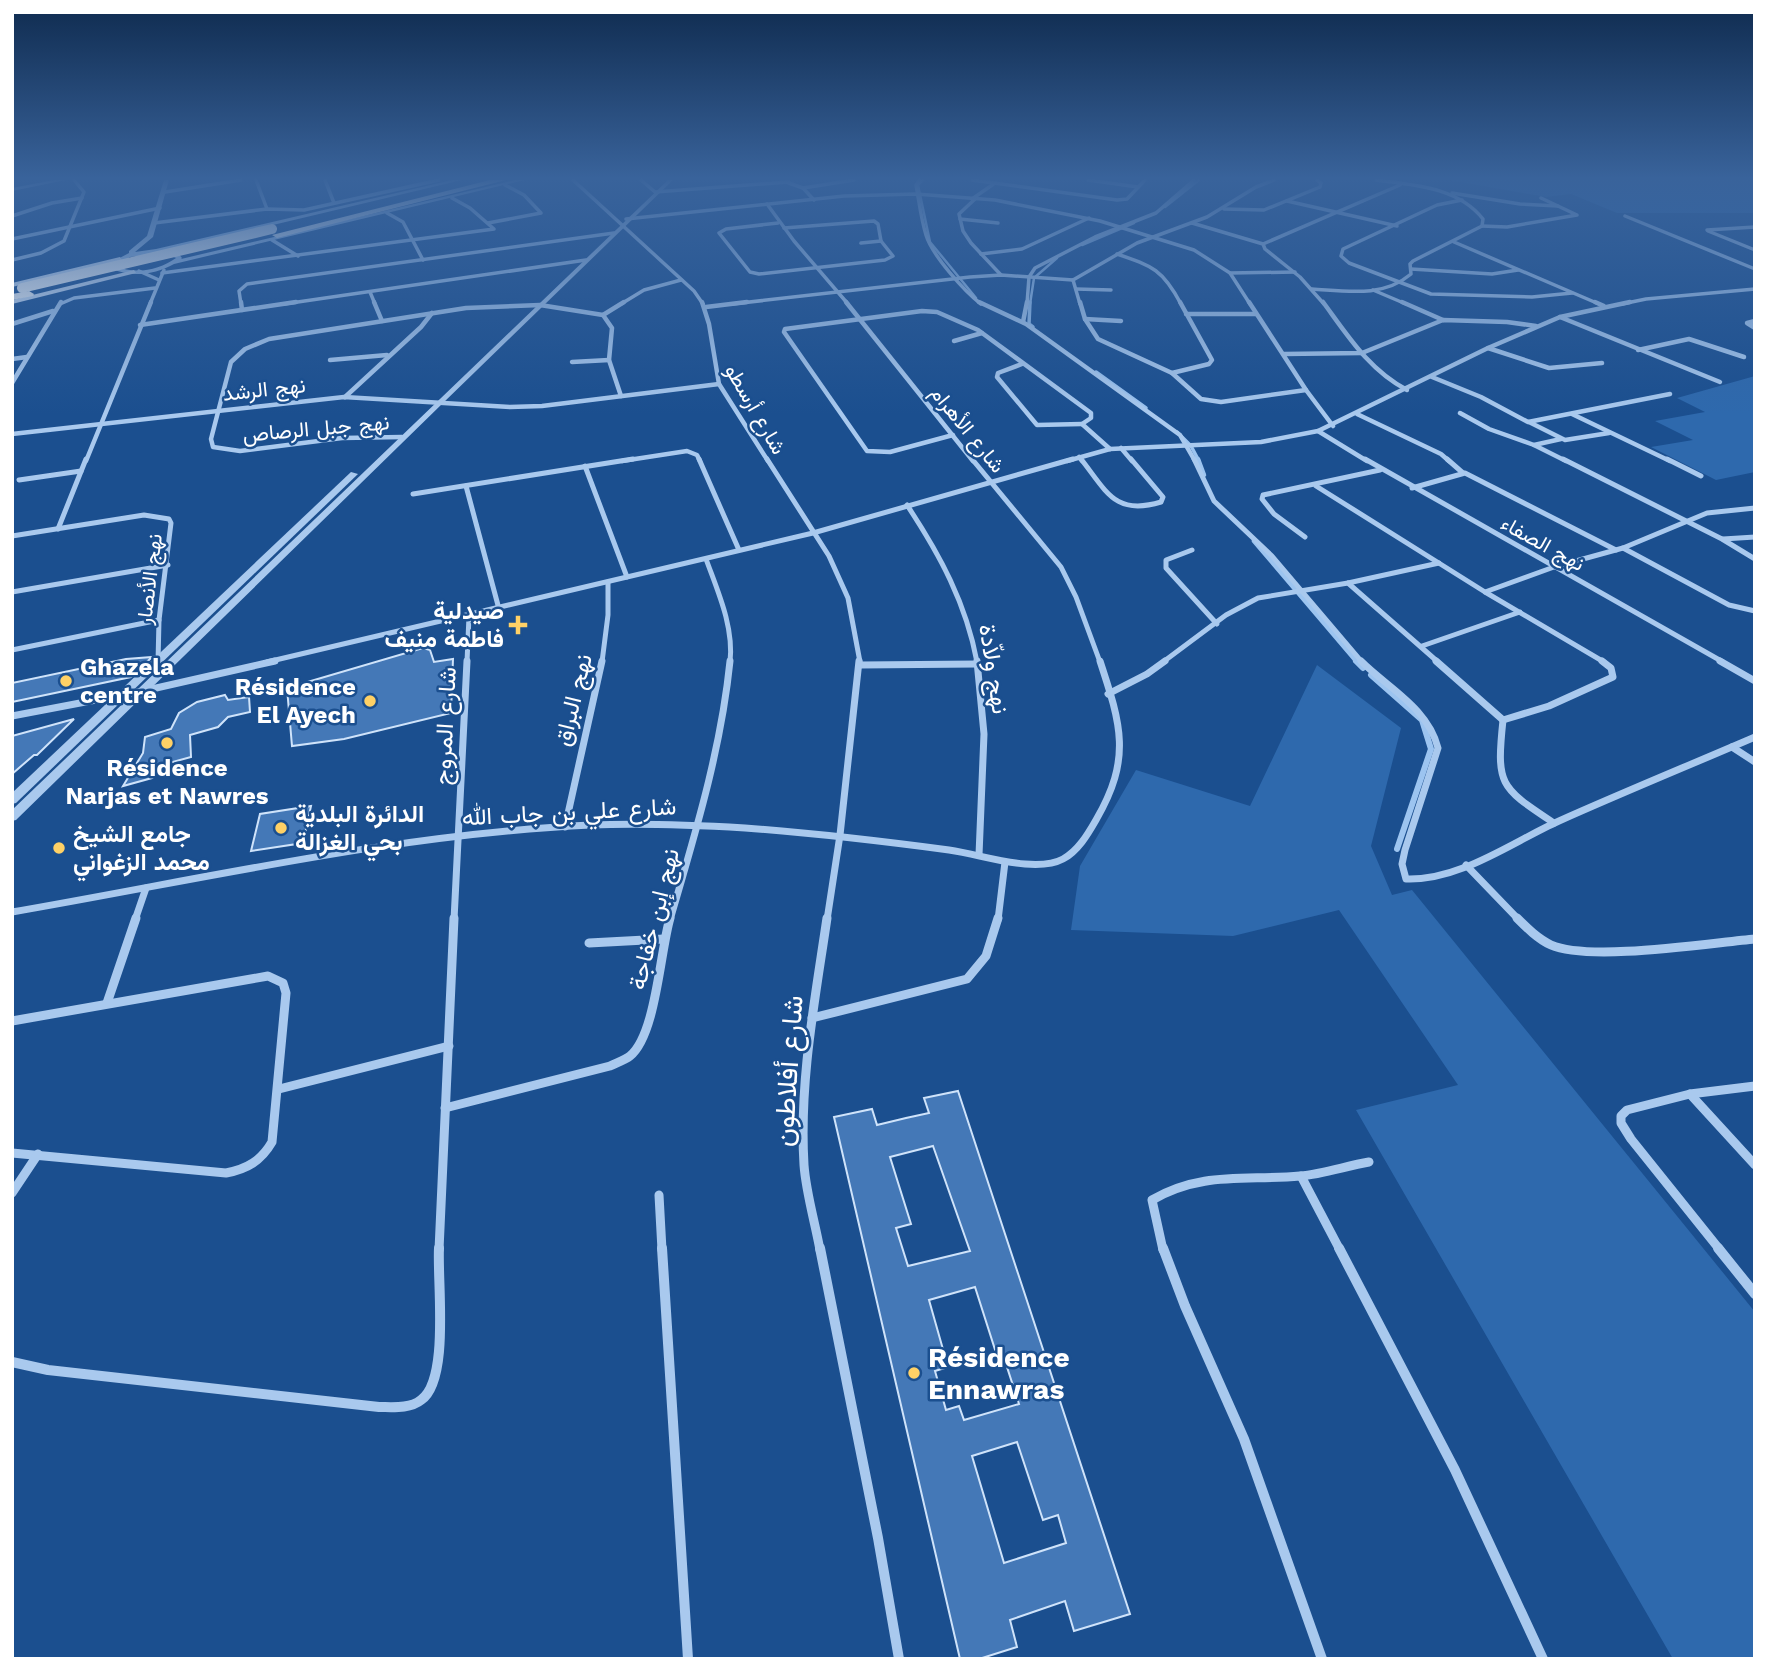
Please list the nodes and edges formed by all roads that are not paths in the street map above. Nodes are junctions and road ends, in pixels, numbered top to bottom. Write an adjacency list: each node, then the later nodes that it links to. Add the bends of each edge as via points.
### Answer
1 (121, 258): 30 (street, via 112,264 114,269); 42 (main road)
2 (165, 258): 42 (highway)
3 (177, 258): 25 (street)
4 (194, 258): 25 (street)
5 (282, 258): 32 (street)
6 (437, 258): 23 (street)
7 (586, 258): 24 (street)
8 (660, 258): 38 (street)
9 (739, 258): 26 (street, via 750,272)
10 (810, 258): 26 (street, شارع الأهرام)
11 (892, 258): 26 (street)
12 (941, 258): 36 (street)
13 (985, 258): 34 (street)
14 (1053, 258): 35 (street)
15 (1110, 258): 39 (street)
16 (1131, 258): 58 (street, via 1163,274)
17 (1212, 258): 33 (street)
18 (1276, 258): 31 (street)
19 (1343, 258): 40 (street)
20 (1418, 258): 27 (street, via 1410,264)
21 (1491, 258): 28 (street)
22 (1726, 258): 29 (street)
23 (423, 260): 55 (street, via 247,284 239,291)
24 (583, 261): 48 (street); 52 (street)
25 (170, 265): 30 (street); 32 (street)
26 (819, 269): 49 (street, شارع الأهرام)
27 (1411, 270): 28 (street, via 1492,274); 40 (street)
28 (1519, 270): 50 (street)
29 (1755, 270)
30 (136, 272): 37 (street); 51 (main road)
31 (1296, 272): 33 (street); 44 (street)
32 (162, 273): 37 (street)
33 (1230, 273): 59 (street)
34 (1001, 275): 35 (street); 36 (street)
35 (1029, 277): 39 (street); 68 (street)
36 (955, 278): 49 (street); 68 (street, via 978,302)
37 (159, 280): 41 (street)
38 (681, 280): 53 (street); 60 (street, via 643,290)
39 (1073, 280): 43 (street)
40 (1401, 284): 46 (street); 50 (street, via 1437,295)
41 (155, 288): 56 (street, via 74,298 61,302); 70 (street)
42 (19, 289): 51 (highway)
43 (1076, 289): 45 (street); 63 (street)
44 (1312, 289): 46 (street); 77 (street)
45 (1111, 290)
46 (1373, 290): 64 (street)
47 (1753, 290): 54 (street)
48 (370, 292): 55 (street); 65 (street)
49 (837, 292): 53 (street); 62 (street, شارع الأهرام)
50 (1572, 292): 54 (street)
51 (12, 300)
52 (537, 305): 57 (street, نهج جبل الرصاص); 60 (street, نهج جبل الرصاص); 98 (street)
53 (706, 307): 92 (street, شارع أرسطو, via 712,364)
54 (1605, 307): 61 (street)
55 (242, 310): 70 (street)
56 (54, 311): 69 (street); 80 (street)
57 (432, 313): 65 (street, نهج جبل الرصاص); 79 (street)
58 (1186, 314): 59 (street); 88 (street, via 1212,362)
59 (1256, 314): 78 (street)
60 (603, 315): 84 (street, via 614,334)
61 (1560, 317): 71 (street); 76 (street)
62 (859, 319): 73 (street, via 937,311); 110 (street, شارع الأهرام); 110 (street, via 792,327 784,332 867,451 890,452)
63 (1085, 319): 66 (street); 88 (street, via 1098,339)
64 (1443, 320): 71 (street); 77 (street)
65 (382, 321): 99 (street, نهج جبل الرصاص, via 282,336 245,349 231,362)
66 (1121, 321)
67 (1755, 321): 72 (street, via 1747,323)
68 (1023, 322): 115 (street, via 1163,422)
69 (12, 324)
70 (140, 325): 104 (street)
71 (1536, 327): 75 (street)
72 (1755, 328)
73 (982, 333): 74 (street); 87 (street)
74 (954, 341)
75 (1488, 348): 86 (street, via 1549,368); 89 (street)
76 (1638, 349): 81 (street, via 1689,339); 90 (street)
77 (1362, 353): 78 (street); 94 (street, via 1382,378)
78 (1284, 354): 93 (street)
79 (387, 355): 83 (street); 96 (street)
80 (27, 357): 82 (street); 91 (street)
81 (1744, 357)
82 (12, 359)
83 (330, 360)
84 (609, 360): 85 (street); 97 (street)
85 (572, 362)
86 (1602, 363)
87 (1022, 364): 105 (street, via 1091,413); 105 (street, via 997,377 1037,425)
88 (1172, 373): 93 (street, via 1206,401)
89 (1433, 377): 94 (street); 103 (street)
90 (1720, 382)
91 (12, 383)
92 (719, 384): 97 (street, نهج الرشد); 134 (street, شارع أرسطو)
93 (1306, 390): 106 (street)
94 (1407, 390): 102 (street)
95 (1670, 394): 101 (street)
96 (344, 397): 98 (street, نهج الرشد); 99 (street, نهج الرشد)
97 (621, 397): 98 (street, نهج الرشد, via 510,407)
98 (434, 401): 111 (street); 112 (street)
99 (221, 409): 104 (street, نهج الرشد); 111 (street, نهج جبل الرصاص, via 211,439 213,447 224,450)
100 (1460, 413): 114 (street)
101 (1571, 413): 103 (street); 108 (street)
102 (1357, 414): 106 (street); 122 (street, via 1441,454)
103 (1528, 422): 113 (street)
104 (102, 423): 109 (street, نهج الرشد); 121 (street)
105 (1082, 424): 117 (street)
106 (1333, 426): 107 (street)
107 (1318, 431): 115 (street, via 1261,442); 120 (street, نهج الصفاء)
108 (1609, 433): 113 (street); 123 (street)
109 (12, 434)
110 (953, 435): 125 (street, شارع الأهرام)
111 (392, 437): 112 (street, نهج جبل الرصاص); 163 (street)
112 (402, 437): 163 (street)
113 (1561, 439): 114 (street)
114 (1534, 445): 132 (street)
115 (1189, 446): 116 (street); 150 (street, via 1213,500)
116 (1121, 448): 117 (street); 118 (street, via 1163,497 1161,502 1119,505)
117 (1110, 449): 118 (street)
118 (1079, 457): 125 (street)
119 (585, 466): 126 (street); 140 (street, via 675,452 697,455); 147 (street)
120 (1380, 470): 127 (street); 128 (street, نهج الصفاء)
121 (81, 471): 124 (street); 133 (street)
122 (1463, 473): 128 (street); 139 (street)
123 (1701, 476)
124 (19, 480)
125 (990, 482): 130 (street); 167 (street, شارع الأهرام, via 1027,521 1068,580)
126 (467, 486): 129 (street); 153 (street)
127 (1316, 486): 136 (street, via 1267,494 1262,499); 144 (street)
128 (1412, 488): 146 (street, نهج الصفاء)
129 (413, 494)
130 (907, 505): 134 (street); 161 (street, نهج ولاّدة, via 941,559 965,612)
131 (1755, 508): 132 (street, via 1707,513)
132 (1687, 522): 138 (street); 139 (street)
133 (58, 529): 135 (street); 145 (street, نهج الأنصار, via 144,515 163,517 171,523)
134 (813, 533): 140 (street); 162 (street, شارع أفلاطون, via 848,598)
135 (12, 536)
136 (1305, 537)
137 (1755, 537): 138 (street)
138 (1722, 539): 143 (street)
139 (1620, 549): 146 (street); 154 (street, via 1729,605)
140 (739, 550): 142 (street)
141 (1192, 551): 158 (street, via 1166,560 1166,568)
142 (706, 559): 147 (street); 176 (street, نهج إبن خفاجة, via 724,609 732,652 725,711)
143 (1755, 559)
144 (1440, 563): 149 (street); 152 (street)
145 (168, 565): 151 (street); 157 (street, نهج الأنصار)
146 (1554, 567): 152 (street); 164 (street, نهج الصفاء)
147 (627, 578): 148 (street)
148 (608, 582): 153 (street); 177 (street, نهج البراق, via 605,656)
149 (1348, 583): 150 (street); 159 (street)
150 (1302, 591): 158 (street, via 1258,598); 182 (street, via 1363,663 1424,718 1437,738 1438,748 1405,850 1404,876 1416,881)
151 (12, 592)
152 (1485, 592): 155 (street)
153 (499, 609): 156 (street)
154 (1755, 611)
155 (1520, 612): 159 (street); 169 (street, via 1598,657 1611,668 1613,677 1540,710)
156 (469, 617): 165 (street); 179 (street, شارع المروج)
157 (159, 620): 160 (street); 163 (street, نهج الأنصار)
158 (1217, 624): 167 (street, via 1147,674)
159 (1422, 646): 169 (street)
160 (12, 650)
161 (978, 664): 162 (street); 180 (street, نهج ولاّدة, via 985,797)
162 (860, 665): 178 (street, شارع أفلاطون)
163 (159, 667): 165 (street); 166 (street)
164 (1755, 681)
165 (143, 691): 166 (street); 174 (street)
166 (124, 694): 168 (street); 173 (street)
167 (1108, 694): 181 (street, شارع الأهرام, via 1121,766 1095,821 1066,858 1036,864)
168 (12, 716)
169 (1503, 720): 175 (street, via 1502,784)
170 (1755, 737): 171 (street)
171 (1732, 747): 172 (street); 175 (street)
172 (1755, 762)
173 (12, 800)
174 (12, 817)
175 (1554, 823): 182 (street)
176 (699, 825): 177 (street, شارع علي بن جاب الله); 178 (street, شارع علي بن جاب الله); 185 (street, نهج إبن خفاجة)
177 (565, 827): 179 (street, شارع علي بن جاب الله)
178 (839, 835): 180 (street, شارع علي بن جاب الله); 189 (street, شارع أفلاطون)
179 (457, 838): 183 (street, شارع علي بن جاب الله); 191 (street, شارع المروج)
180 (979, 855): 181 (street, شارع علي بن جاب الله)
181 (1005, 862): 189 (street, via 992,946 976,973)
182 (1466, 865): 186 (street, via 1541,938 1558,948 1612,950)
183 (146, 888): 184 (street, شارع علي بن جاب الله); 188 (street)
184 (12, 912)
185 (664, 939): 187 (street); 195 (street, نهج إبن خفاجة, via 650,1018 643,1039 630,1056 610,1066)
186 (1755, 939)
187 (589, 943)
188 (107, 1003): 190 (street); 193 (street, via 277,978 286,993)
189 (812, 1018): 206 (street, شارع أفلاطون, via 803,1109 804,1168)
190 (12, 1021)
191 (449, 1046): 193 (street); 195 (street, شارع المروج)
192 (1755, 1086): 194 (street)
193 (279, 1089): 197 (street, via 272,1142 262,1159 242,1170 226,1173)
194 (1690, 1094): 199 (street); 203 (street, via 1627,1110 1621,1123)
195 (445, 1108): 204 (street, شارع المروج, via 439,1355 437,1376 424,1399 396,1408 379,1407 48,1370)
196 (12, 1153): 197 (street)
197 (38, 1154): 201 (street)
198 (1369, 1162): 200 (street)
199 (1755, 1165)
200 (1301, 1176): 207 (street, via 1217,1178 1166,1191 1152,1200 1167,1260 1232,1409); 208 (street, via 1455,1470)
201 (12, 1193)
202 (659, 1195): 205 (street)
203 (1755, 1294)
204 (12, 1362)
205 (688, 1659)
206 (899, 1659)
207 (1322, 1659)
208 (1543, 1659)

